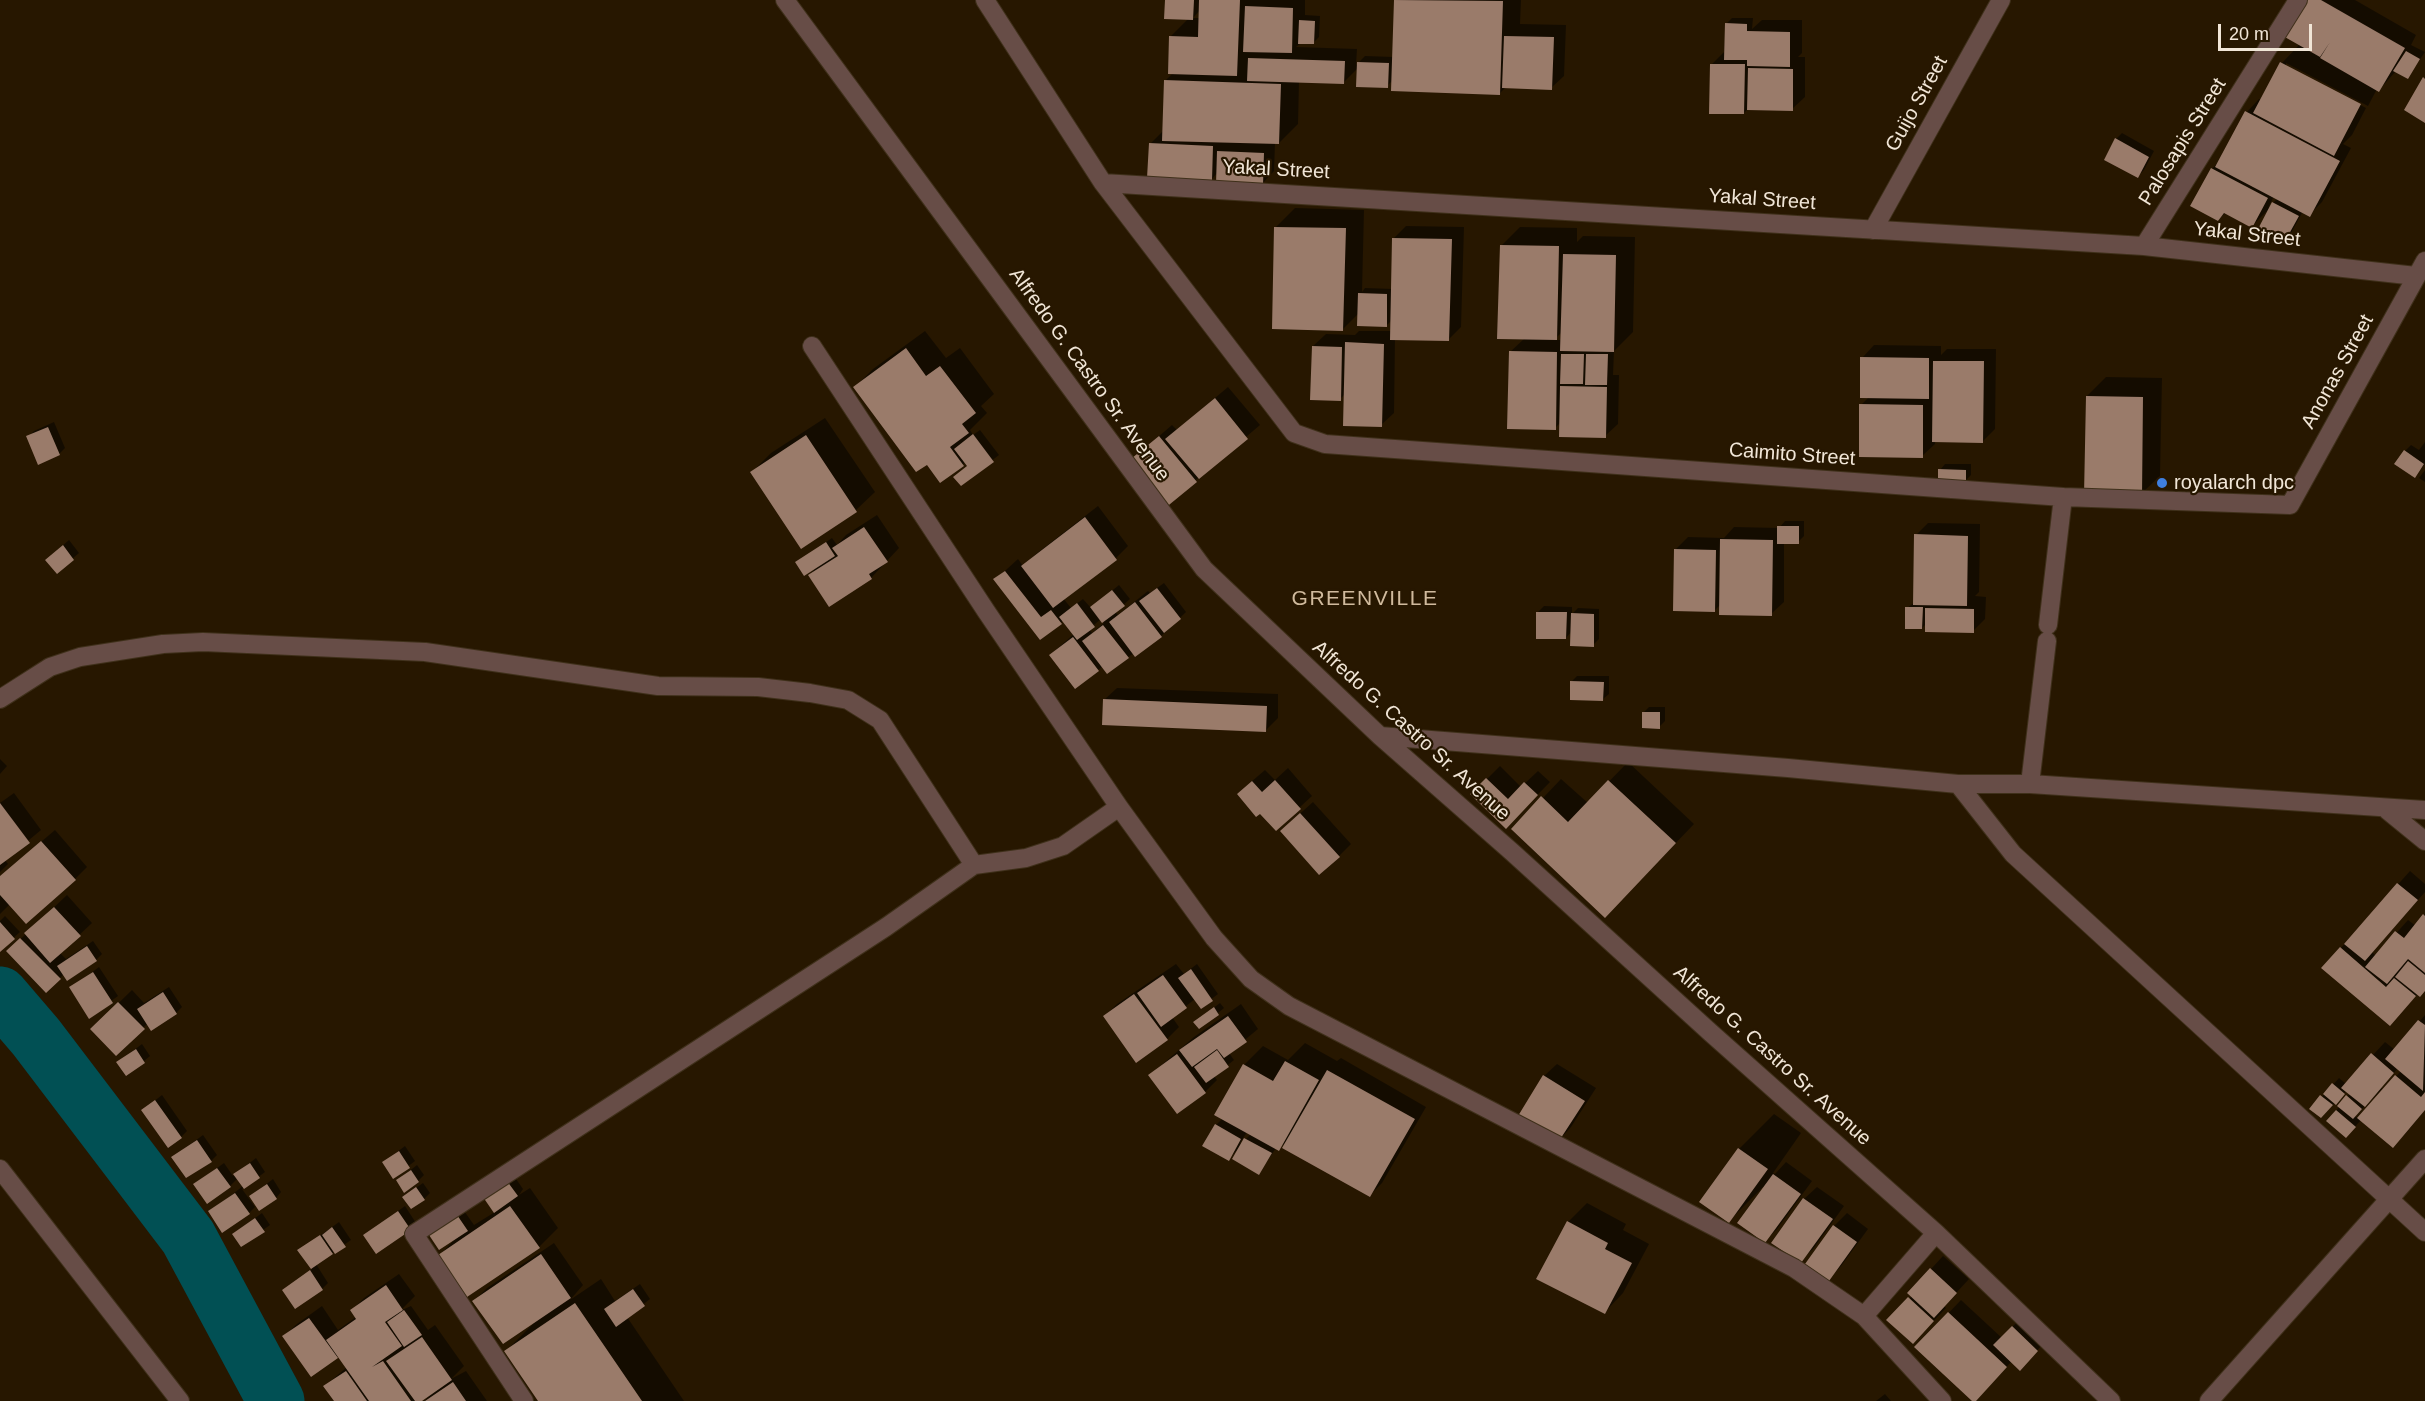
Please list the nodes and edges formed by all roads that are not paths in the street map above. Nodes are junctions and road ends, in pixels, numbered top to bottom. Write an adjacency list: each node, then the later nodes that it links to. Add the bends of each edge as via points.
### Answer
1 (785, 0): 13 (street, Alfredo G. Castro Sr. Avenue, via 1204,569)
2 (985, 0): 5 (street)
3 (2001, 0): 6 (street, Guijo Street)
4 (2298, 0): 7 (street, Palosapis Street)
5 (1103, 183): 6 (street, Yakal Street); 10 (street, Caimito Street, via 1294,433 1325,444)
6 (1873, 230): 7 (street, Yakal Street)
7 (2144, 246): 8 (street, Yakal Street)
8 (2421, 269): 11 (street, Anonas Street)
9 (812, 346): 16 (street)
10 (2063, 497): 11 (street, Caimito Street); 15 (street)
11 (2290, 505)
12 (0, 699): 20 (street, via 50,667 80,657 203,642 425,652 657,686 758,687 810,693 848,700 880,720)
13 (1380, 736): 14 (street); 25 (street, Alfredo G. Castro Sr. Avenue)
14 (1958, 784): 15 (street); 23 (street, via 2013,854)
15 (2030, 784): 17 (street)
16 (1119, 807): 20 (street, via 1063,846 1026,858); 26 (street, via 1214,938 1251,979 1289,1006 1794,1268)
17 (2387, 810): 18 (street); 19 (street)
18 (2425, 810)
19 (2425, 841)
20 (974, 865): 28 (street, via 886,927 414,1234)
21 (2425, 1159): 23 (street)
22 (0, 1169): 27 (street)
23 (2390, 1201): 24 (street); 31 (street)
24 (2425, 1232)
25 (1936, 1233): 26 (street); 30 (street, Alfredo G. Castro Sr. Avenue)
26 (1864, 1316): 29 (street)
27 (180, 1401)
28 (524, 1401)
29 (1942, 1401)
30 (2111, 1401)
31 (2209, 1401)

